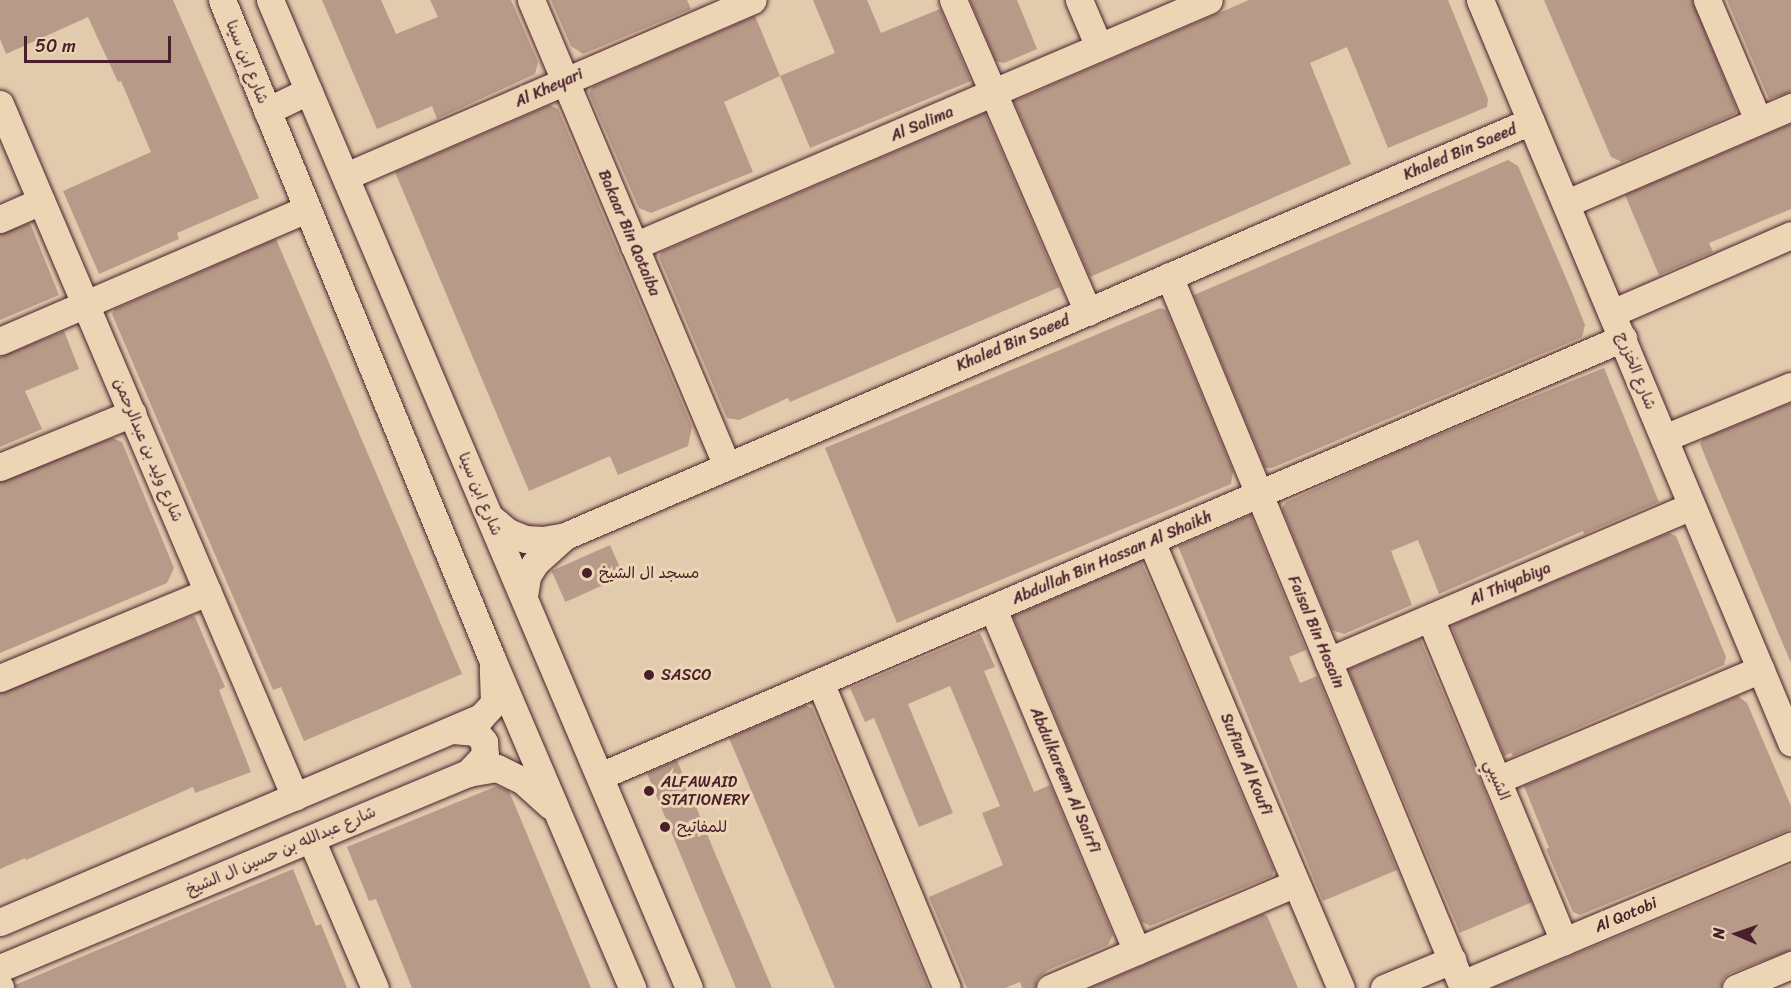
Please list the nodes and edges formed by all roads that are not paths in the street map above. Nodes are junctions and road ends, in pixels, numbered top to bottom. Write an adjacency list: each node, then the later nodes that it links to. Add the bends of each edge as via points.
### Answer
1 (222, 0): 16 (street, شارع ابن سينا)
2 (270, 0): 12 (street, شارع ابن سينا)
3 (531, 0): 11 (street, Bakaar Bin Qotaiba)
4 (752, 0): 11 (street, Al Kheyari)
5 (954, 0): 13 (street)
6 (1079, 0): 10 (street)
7 (1209, 0): 10 (street, Al Salima)
8 (1480, 0): 18 (street, شارع الخزرج)
9 (1707, 0): 17 (street)
10 (1099, 47): 13 (street, Al Salima)
11 (565, 81): 19 (street, Al Kheyari); 25 (street, Bakaar Bin Qotaiba)
12 (308, 91): 16 (street); 19 (street, شارع ابن سينا)
13 (994, 93): 25 (street, Al Salima); 28 (street)
14 (0, 104): 20 (street, شارع وليد بن عبدالرحمن)
15 (1791, 107): 17 (street)
16 (267, 111): 22 (street, شارع ابن سينا)
17 (1758, 120): 21 (street)
18 (1532, 121): 21 (street, شارع الخزرج); 26 (street, Khaled Bin Saeed)
19 (346, 176): 39 (street, شارع ابن سينا)
20 (42, 201): 23 (street); 27 (street, شارع وليد بن عبدالرحمن)
21 (1567, 204): 29 (street, شارع الخزرج)
22 (308, 209): 27 (street); 46 (street, شارع ابن سينا)
23 (0, 219)
24 (1791, 235): 29 (street)
25 (634, 246): 35 (street, Bakaar Bin Qotaiba)
26 (1169, 276): 28 (street, Khaled Bin Saeed); 37 (street, Faisal Bin Hosain)
27 (86, 305): 31 (street); 33 (street, شارع وليد بن عبدالرحمن)
28 (1088, 312): 35 (street, Khaled Bin Saeed)
29 (1612, 313): 30 (street, شارع الخزرج)
30 (1623, 338): 34 (street, شارع الخزرج); 37 (street, Abdullah Bin Hassan Al Shaikh)
31 (0, 341)
32 (1791, 386): 34 (street)
33 (132, 414): 36 (street); 42 (street, شارع وليد بن عبدالرحمن)
34 (1664, 438): 38 (street, شارع الخزرج)
35 (727, 466): 40 (street, Khaled Bin Saeed)
36 (0, 467)
37 (1259, 494): 41 (street, Abdullah Bin Hassan Al Shaikh); 47 (street, Faisal Bin Hosain)
38 (1691, 506): 45 (street, Al Thiyabiya); 48 (street, شارع الخزرج)
39 (490, 517): 40 (street, via 508,532 525,539); 43 (street, شارع ابن سينا)
40 (565, 536): 43 (street, Khaled Bin Saeed, via 535,563 527,576)
41 (1151, 541): 44 (street, Abdullah Bin Hassan Al Shaikh); 60 (street, Sufian Al Koufi)
42 (208, 592): 49 (street); 56 (street, شارع وليد بن عبدالرحمن)
43 (524, 596): 54 (street, شارع ابن سينا)
44 (993, 609): 50 (street, Abdullah Bin Hassan Al Shaikh); 63 (street, Abdulkareem Al Sairfi)
45 (1430, 618): 47 (street, Al Thiyabiya); 55 (street, الشيبي)
46 (492, 659): 51 (street, via 494,703 481,717); 57 (street, شارع ابن سينا)
47 (1328, 661): 66 (street, Faisal Bin Hosain)
48 (1761, 669): 52 (street, شارع الخزرج); 55 (street)
49 (0, 678)
50 (820, 682): 54 (street, Abdullah Bin Hassan Al Shaikh); 71 (street)
51 (453, 730): 53 (street, via 476,732 484,742 485,755); 56 (street)
52 (1791, 742)
53 (468, 773): 57 (street, شارع عبدالله بن حسين ال الشيخ, via 497,768 522,780); 58 (street, شارع عبدالله بن حسين ال الشيخ)
54 (600, 776): 70 (street, شارع ابن سينا)
55 (1497, 780): 62 (street, الشيبي)
56 (295, 797): 61 (street)
57 (555, 809): 69 (street, شارع ابن سينا)
58 (311, 839): 65 (street, شارع عبدالله بن حسين ال الشيخ); 68 (street)
59 (1791, 846): 62 (street, Al Qotobi)
60 (1296, 884): 63 (street); 67 (street, Sufian Al Koufi)
61 (0, 922)
62 (1564, 941): 66 (street, Al Qotobi)
63 (1137, 951): 72 (street)
64 (1791, 965): 74 (street)
65 (0, 968)
66 (1459, 977): 73 (street, Al Qotobi)
67 (1337, 987)
68 (375, 988)
69 (632, 988)
70 (689, 988)
71 (947, 988)
72 (1050, 988)
73 (1384, 988)
74 (1736, 988)

